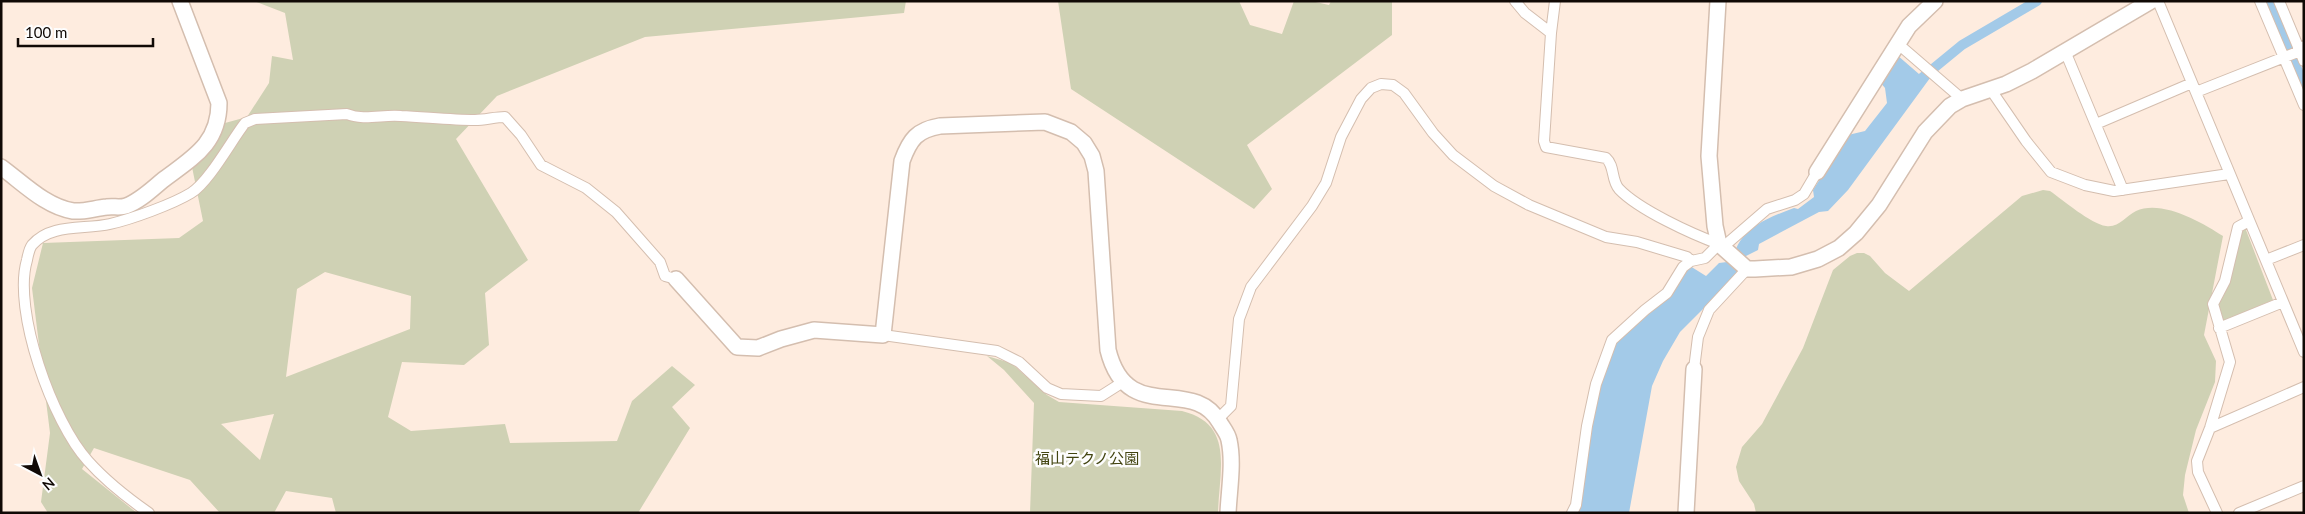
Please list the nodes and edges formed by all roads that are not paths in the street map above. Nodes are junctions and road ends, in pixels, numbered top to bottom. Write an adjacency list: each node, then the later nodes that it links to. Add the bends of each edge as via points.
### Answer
1 (180, 1): 23 (street, via 217,97 219,121 211,136 187,163)
2 (1515, 1): 10 (street, via 1525,13)
3 (1554, 1): 10 (street)
4 (1718, 1): 25 (street, via 1709,156)
5 (1935, 1): 11 (street, via 1909,26)
6 (2151, 1): 12 (street)
7 (2158, 1): 14 (street)
8 (2260, 1): 13 (street)
9 (2279, 1): 13 (street)
10 (1552, 32): 25 (street, via 1546,147 1606,158 1621,191 1696,236)
11 (1898, 43): 16 (street); 20 (street)
12 (2065, 51): 15 (street); 18 (street)
13 (2295, 54): 14 (street); 17 (street)
14 (2194, 87): 18 (street); 21 (street)
15 (1991, 90): 16 (street); 22 (street, via 2051,172 2085,185)
16 (1962, 100): 29 (street, via 1950,106 1925,132 1879,205 1839,248 1791,267)
17 (2304, 105)
18 (2096, 124): 22 (street)
19 (1, 167): 23 (street, via 52,205 87,212 108,206)
20 (1817, 172): 25 (street, via 1804,194 1767,209)
21 (2229, 174): 22 (street); 24 (street)
22 (2123, 190)
23 (126, 213): 30 (street, via 192,192 245,124 255,119 347,114 476,120 506,117 541,165 586,188 616,212 660,262 665,276); 41 (street, via 108,225 56,230 30,246 22,284 23,304 38,364 76,446 88,462)
24 (2249, 221): 27 (street); 32 (street, via 2238,227 2224,281 2213,304)
25 (1721, 245): 28 (street, via 1705,258); 29 (street)
26 (2304, 245): 27 (street)
27 (2266, 260): 31 (street)
28 (1691, 261): 38 (street, via 1645,244 1606,237 1529,206 1494,186 1453,155 1404,92 1393,85 1381,84 1371,88 1361,99 1341,137 1326,183 1250,287 1239,319 1231,406); 43 (street, via 1682,267 1668,293 1629,323 1608,347 1596,384)
29 (1747, 269): 35 (street, via 1709,310 1698,337)
30 (676, 279): 33 (street, via 737,346 758,348 814,330)
31 (2283, 302): 32 (street); 34 (street)
32 (2220, 328): 39 (street, via 2230,362)
33 (883, 335): 36 (street, via 997,351 1019,362 1047,388 1062,394 1101,396); 36 (street, via 902,160 908,143 924,129 940,126 1045,122 1071,132 1084,143 1092,156 1096,171 1108,350 1113,367)
34 (2304, 352)
35 (1694, 369): 44 (street)
36 (1123, 382): 38 (street, via 1156,398 1200,403)
37 (2304, 387): 39 (street)
38 (1218, 419): 42 (street, via 1229,438)
39 (2210, 428): 45 (street, via 2197,461 2198,472)
40 (2304, 486): 46 (street)
41 (149, 513)
42 (1228, 513)
43 (1572, 513)
44 (1686, 513)
45 (2217, 513)
46 (2239, 513)

